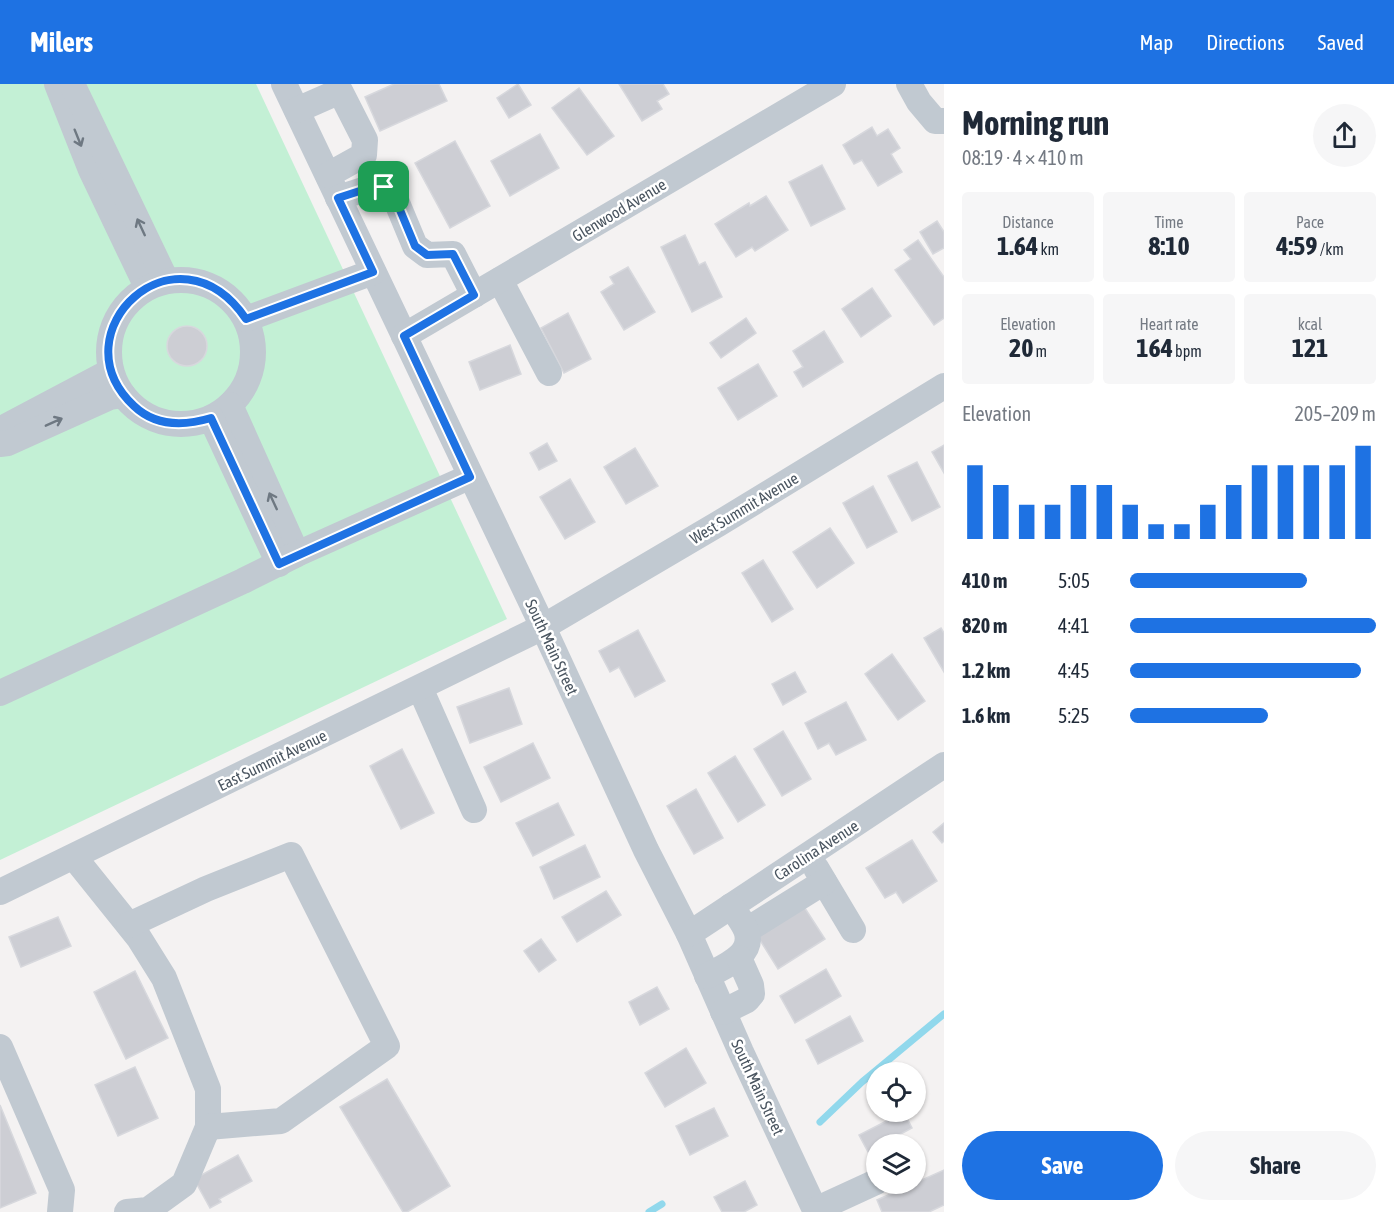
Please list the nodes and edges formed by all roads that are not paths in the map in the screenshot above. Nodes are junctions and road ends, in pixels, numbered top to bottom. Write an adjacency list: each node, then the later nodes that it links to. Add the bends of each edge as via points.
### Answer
1 (57, 84): 12 (street, one-way to 12, via 91,170)
2 (72, 84): 12 (street, one-way to 2)
3 (284, 84): 7 (street, South Main Street)
4 (833, 84): 11 (street, Glenwood Avenue)
5 (909, 84): 8 (street, via 935,121)
6 (347, 88): 7 (street); 9 (street, via 365,140 364,155)
7 (297, 111): 9 (street, South Main Street)
8 (944, 121)
9 (333, 187): 10 (street, South Main Street); 13 (street, via 384,187 395,198 415,246 427,255 453,254)
10 (373, 272): 14 (street); 15 (street, South Main Street)
11 (500, 280): 13 (street, Glenwood Avenue); 17 (street)
12 (157, 284): 14 (street, via 185,279 204,283 235,303); 16 (street, via 131,299 119,314 108,352)
13 (474, 295): 15 (street, Glenwood Avenue)
14 (246, 319): 20 (street, via 252,336 250,374 242,391)
15 (404, 336): 23 (street, South Main Street)
16 (111, 371): 19 (street); 21 (street)
17 (549, 373)
18 (944, 386): 25 (street, West Summit Avenue)
19 (123, 396): 20 (street, via 154,419 172,424 192,423); 22 (street, one-way to 19, via 110,397)
20 (220, 411): 24 (street)
21 (0, 430)
22 (0, 444)
23 (470, 477): 24 (street); 25 (street, South Main Street)
24 (288, 559): 27 (street)
25 (543, 627): 26 (street, East Summit Avenue); 38 (street, South Main Street)
26 (420, 688): 29 (street); 31 (street, East Summit Avenue)
27 (0, 693)
28 (944, 765): 30 (street, Carolina Avenue)
29 (474, 810)
30 (808, 855): 32 (street); 34 (street, Carolina Avenue)
31 (74, 857): 33 (street, East Summit Avenue); 35 (street)
32 (824, 882): 36 (street); 37 (street)
33 (0, 892)
34 (731, 906): 36 (street); 38 (street, Carolina Avenue)
35 (129, 925): 43 (street, via 164,978 208,1089); 43 (street, via 291,855 387,1046 281,1121)
36 (747, 930): 39 (street, via 748,940)
37 (853, 930)
38 (688, 934): 40 (street, South Main Street)
39 (740, 958): 40 (street); 41 (street, via 752,994)
40 (707, 976): 41 (street, South Main Street)
41 (723, 1012): 45 (street, South Main Street)
42 (0, 1047): 46 (street, via 62,1190)
43 (208, 1127): 47 (street, via 184,1184 148,1210)
44 (866, 1187): 45 (street)
45 (816, 1211)
46 (60, 1212)
47 (127, 1212)

